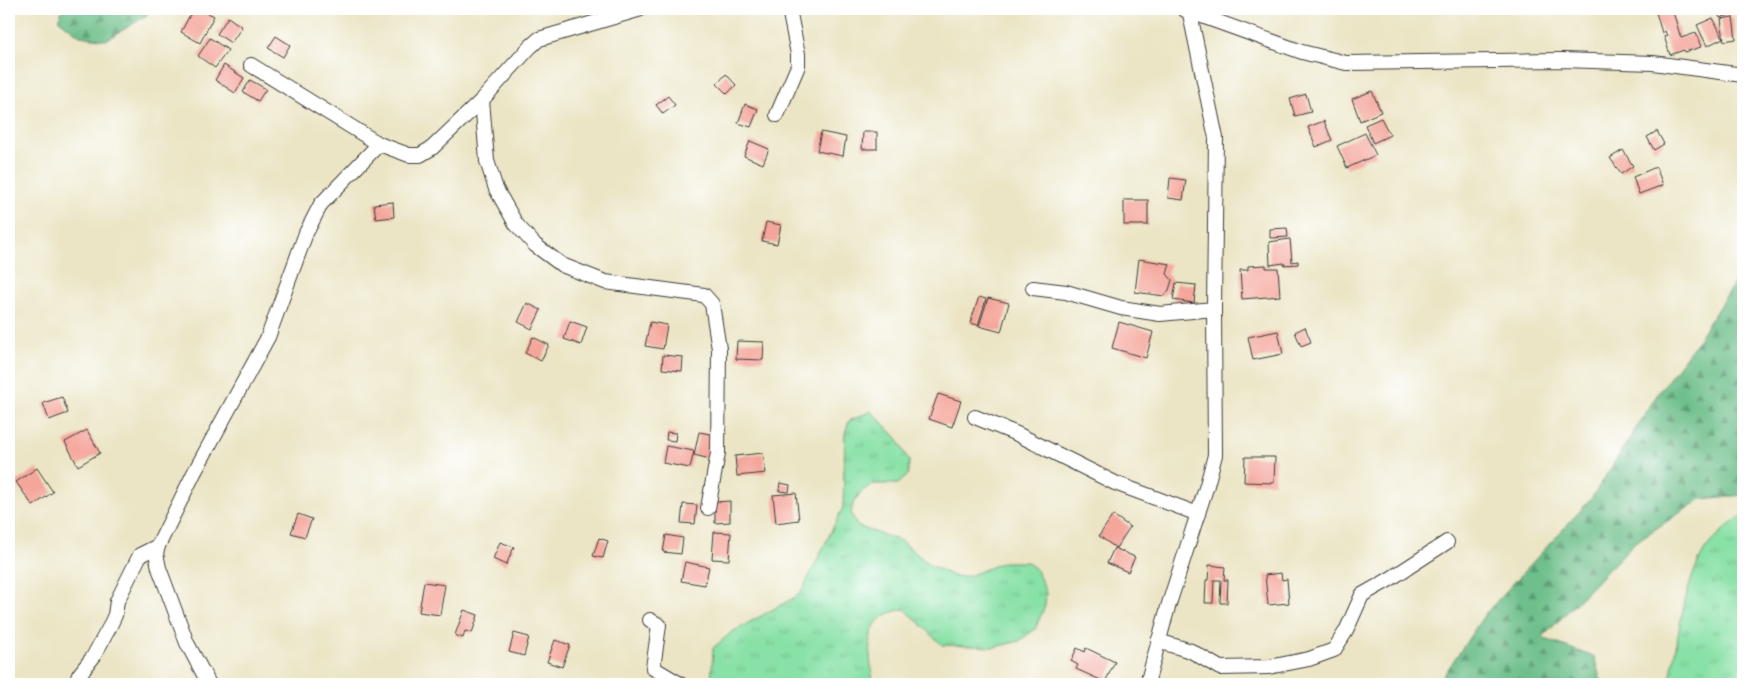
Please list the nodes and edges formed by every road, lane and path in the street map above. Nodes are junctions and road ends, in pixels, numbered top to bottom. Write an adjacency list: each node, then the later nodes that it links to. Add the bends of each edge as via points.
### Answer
1 (641, 9): 6 (street, via 539,39)
2 (789, 9): 7 (street, via 798,66)
3 (1186, 11): 5 (street, via 1346,64 1562,60 1653,63); 10 (street, via 1216,138)
4 (251, 65): 8 (street)
5 (1743, 75)
6 (482, 100): 8 (street, via 420,156); 12 (street, via 487,161 496,188 516,224 535,245 562,265 605,282 704,295 712,304 719,349 718,453)
7 (777, 115)
8 (379, 144): 15 (street, via 321,204 306,233 268,337)
9 (1033, 288): 10 (street, via 1066,292 1121,308 1160,314)
10 (1214, 309): 13 (street, via 1215,455)
11 (976, 417): 13 (street, via 1115,483)
12 (708, 508)
13 (1198, 514): 17 (street)
14 (1447, 542): 17 (street, via 1362,595 1334,650 1309,659 1269,667 1220,668 1191,651)
15 (158, 546): 18 (street, via 140,555 117,601 109,628 94,657 78,675); 19 (street, via 156,553 160,568 187,643)
16 (650, 620): 20 (street, via 659,624 653,668)
17 (1158, 641): 21 (street)
18 (76, 684)
19 (209, 684)
20 (680, 684)
21 (1147, 684)

